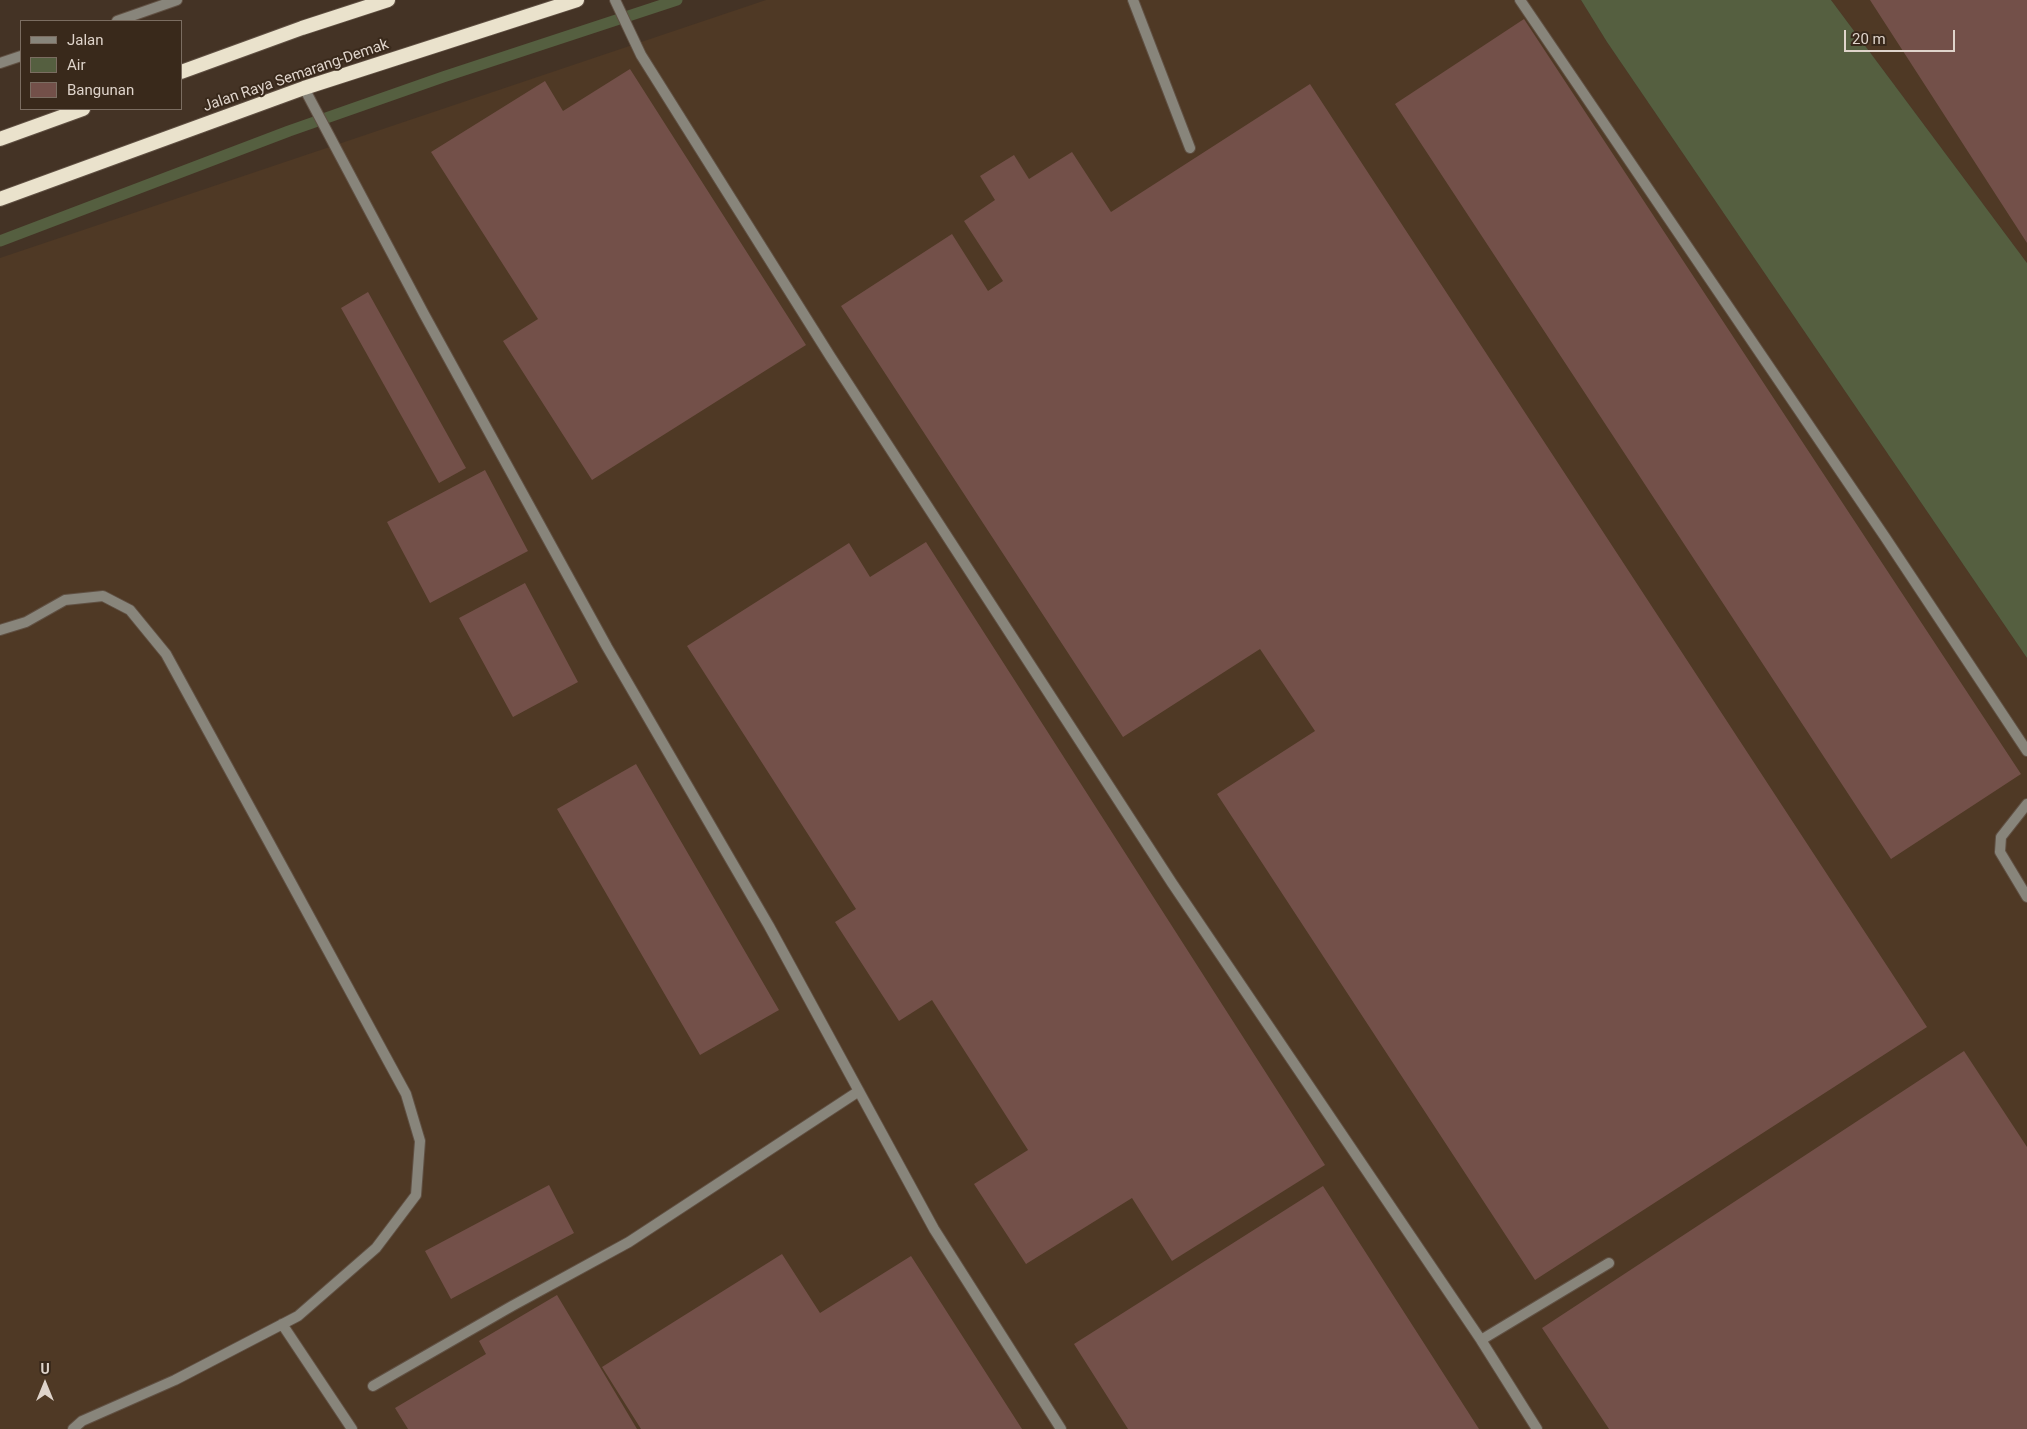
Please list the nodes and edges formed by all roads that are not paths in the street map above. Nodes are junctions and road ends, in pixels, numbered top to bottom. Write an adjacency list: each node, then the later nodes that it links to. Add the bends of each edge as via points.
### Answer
1 (176, 0): 7 (street)
2 (388, 0): 10 (highway)
3 (577, 0): 11 (highway, Jalan Raya Semarang-Demak)
4 (616, 0): 23 (street, via 641,55 830,356 1172,883)
5 (1133, 0): 14 (street)
6 (1520, 0): 17 (street, via 1886,537)
7 (120, 20)
8 (20, 56): 9 (street)
9 (0, 63)
10 (182, 72)
11 (304, 88): 15 (highway, Jalan Raya Semarang-Demak); 20 (street, via 607,647 769,926)
12 (80, 110): 13 (highway)
13 (0, 139)
14 (1190, 148)
15 (0, 199)
16 (0, 630): 22 (street, via 26,622 65,600 103,596 130,610 166,654 406,1094 420,1141 416,1195 376,1248 298,1316)
17 (2027, 751)
18 (2027, 804): 19 (street, via 2000,837 2000,852)
19 (2027, 897)
20 (859, 1091): 24 (street, via 629,1242); 27 (street, via 934,1229)
21 (1609, 1262): 23 (street)
22 (282, 1324): 25 (street, via 174,1380 82,1421); 26 (street)
23 (1481, 1340): 28 (street)
24 (373, 1386)
25 (73, 1429)
26 (352, 1429)
27 (1061, 1429)
28 (1537, 1429)

